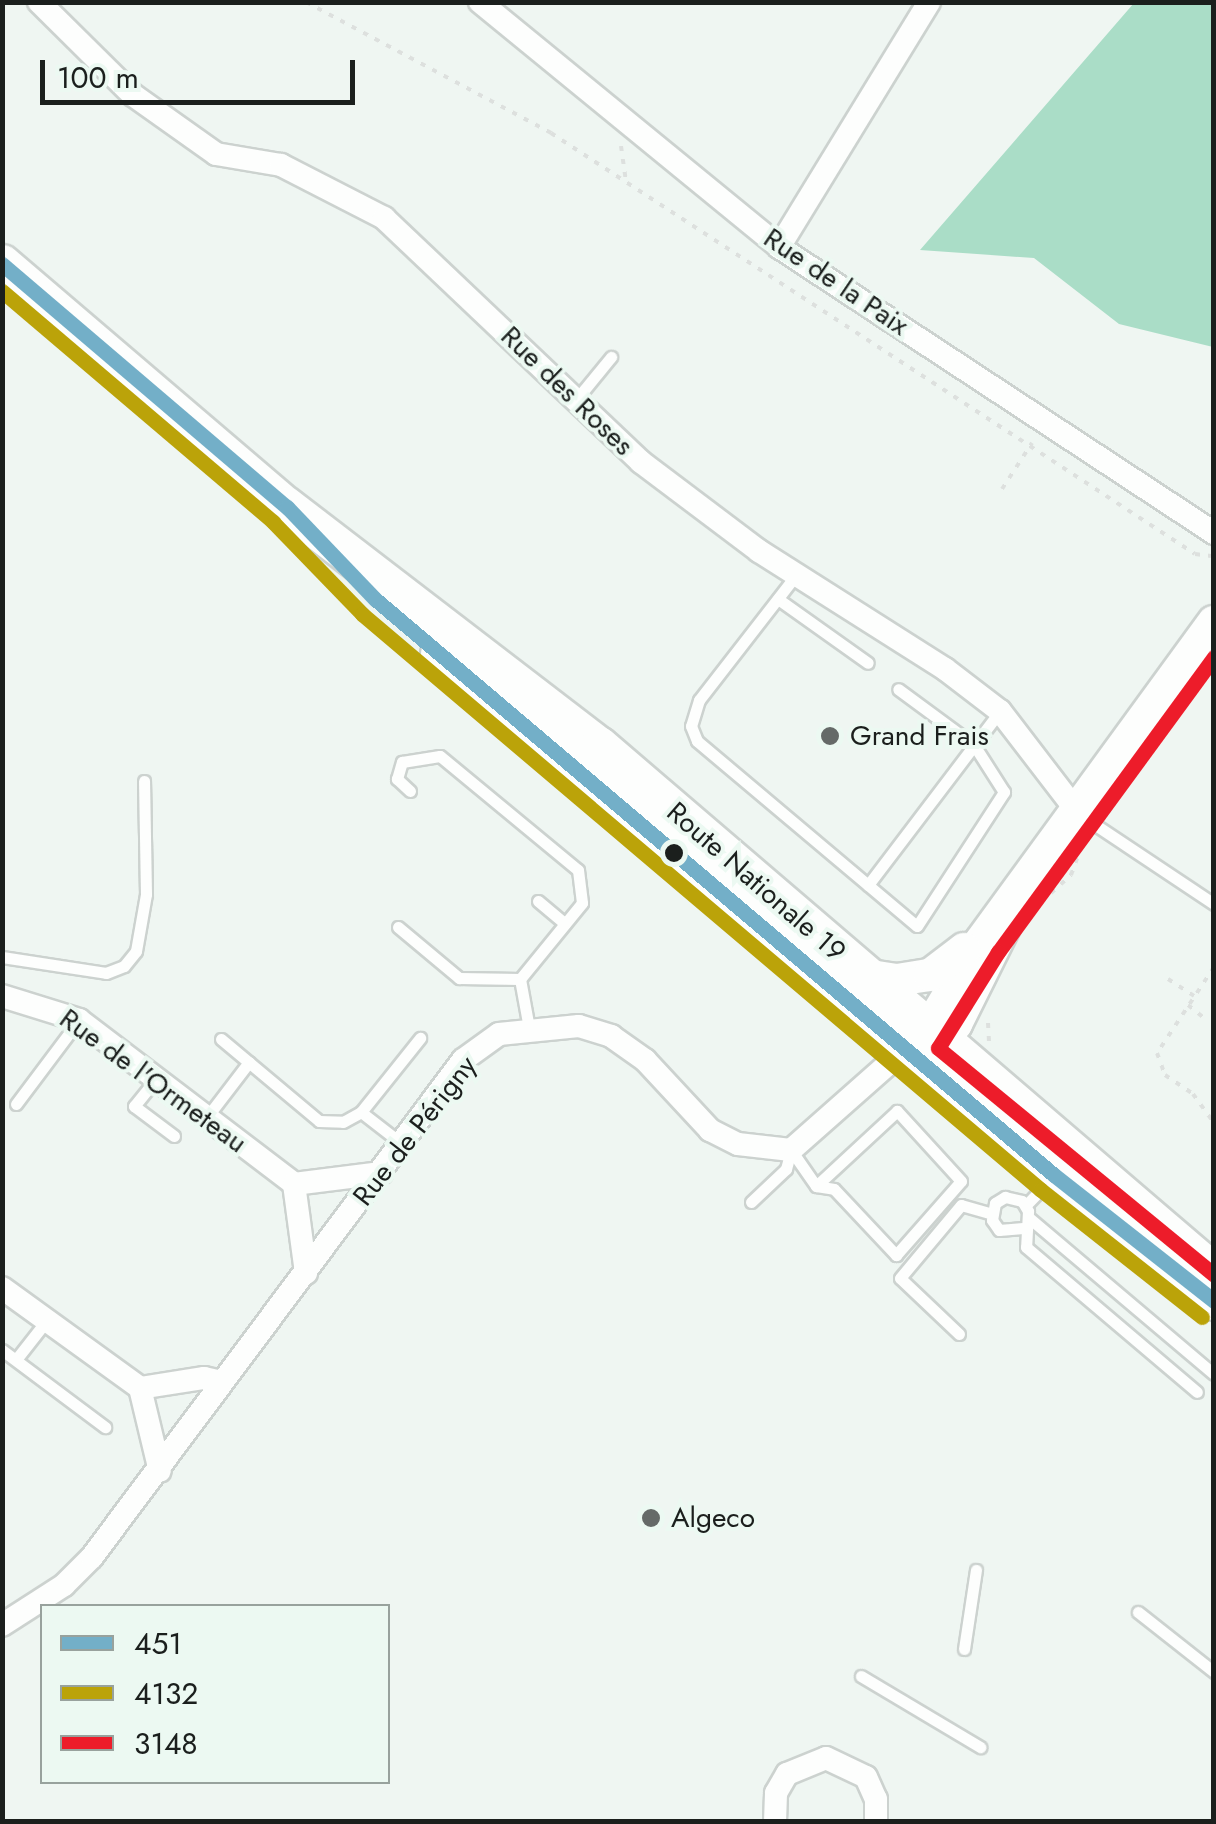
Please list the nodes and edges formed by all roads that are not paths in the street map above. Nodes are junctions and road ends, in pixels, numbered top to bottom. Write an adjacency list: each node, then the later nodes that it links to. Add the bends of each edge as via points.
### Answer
1 (38, 2): 7 (street, Rue des Roses, via 133,94 216,154 281,165 384,218)
2 (480, 2): 4 (street, Rue de la Paix)
3 (929, 2): 4 (street)
4 (779, 247): 9 (street, Rue de la Paix)
5 (2, 264): 8 (main road, Route Nationale 19)
6 (611, 356): 7 (lane)
7 (575, 401): 10 (street, Rue des Roses, via 641,462)
8 (287, 507): 27 (main road, Route Nationale 19, via 599,746); 35 (main road, Route Nationale 19, via 375,599)
9 (1214, 532)
10 (796, 575): 11 (lane); 15 (street, Rue des Roses, via 946,668)
11 (778, 599): 13 (lane); 20 (lane, via 699,700 690,726 697,741)
12 (1214, 622): 19 (street)
13 (868, 663)
14 (898, 688): 16 (lane)
15 (1000, 711): 16 (lane); 19 (street, Rue des Roses)
16 (974, 745): 20 (lane); 20 (lane, via 1004,792 916,926)
17 (144, 780): 26 (lane, via 146,894 136,951 124,966 106,973)
18 (410, 791): 24 (lane, via 397,779 402,762 440,756 522,821 578,870 582,903)
19 (1078, 814): 21 (street); 23 (lane)
20 (868, 885)
21 (1018, 899): 27 (street, via 988,918 943,970 896,980); 30 (street); 35 (street, via 981,941)
22 (538, 901): 24 (lane)
23 (1214, 904)
24 (566, 924): 28 (lane)
25 (398, 928): 28 (lane, via 459,978)
26 (2, 957)
27 (864, 975): 35 (main road, Route Nationale 19)
28 (520, 979): 32 (lane)
29 (2, 996): 31 (street, Rue de l'Ormeteau)
30 (982, 997): 35 (street, via 956,1024); 37 (street, via 972,1027)
31 (79, 1020): 38 (street, Rue de l'Ormeteau); 39 (lane)
32 (529, 1028): 43 (street, Rue de Périgny, via 499,1034 462,1060); 44 (street, Rue de Périgny, via 579,1026 611,1036 645,1060 710,1130 738,1144)
33 (420, 1038): 40 (lane)
34 (221, 1039): 36 (lane)
35 (916, 1040): 37 (main road, Route Nationale 19); 44 (street); 46 (main road, Route Nationale 19)
36 (249, 1062): 40 (lane, via 319,1121 343,1122); 41 (lane)
37 (986, 1072): 53 (main road, Route Nationale 19)
38 (156, 1078): 41 (street, Rue de l'Ormeteau); 42 (lane, via 134,1106)
39 (16, 1104)
40 (361, 1112): 43 (lane)
41 (207, 1117): 47 (street, Rue de l'Ormeteau)
42 (174, 1136)
43 (403, 1144): 45 (street, Rue de Périgny)
44 (791, 1150): 48 (lane); 49 (lane, via 786,1170)
45 (381, 1173): 47 (street); 52 (street, Rue de Périgny)
46 (1054, 1176): 51 (lane); 55 (main road, Route Nationale 19)
47 (294, 1184): 52 (street)
48 (816, 1186): 48 (lane, via 834,1189 896,1256 961,1181 896,1111)
49 (752, 1202)
50 (992, 1214): 51 (lane, via 1005,1233); 51 (lane, via 1005,1197); 57 (lane, via 961,1206 900,1278)
51 (1025, 1217): 60 (lane); 63 (lane, via 1026,1248)
52 (306, 1273): 61 (street, Rue de Périgny)
53 (1214, 1273)
54 (2, 1288): 56 (street)
55 (1214, 1302)
56 (47, 1320): 59 (lane); 62 (street)
57 (959, 1334)
58 (2, 1350): 59 (lane)
59 (18, 1357): 64 (lane)
60 (1214, 1374)
61 (222, 1382): 62 (street, via 204,1378); 65 (street, Rue de Périgny)
62 (140, 1388): 65 (street)
63 (1197, 1392)
64 (104, 1427)
65 (160, 1471): 68 (street, Rue de Périgny, via 64,1585)
66 (976, 1570): 69 (lane)
67 (1138, 1612): 70 (lane)
68 (2, 1624)
69 (964, 1649)
70 (1214, 1672)
71 (862, 1676): 72 (lane)
72 (980, 1746)
73 (775, 1822): 74 (street, via 776,1793 787,1774 826,1758 847,1762 866,1777)
74 (876, 1822)

